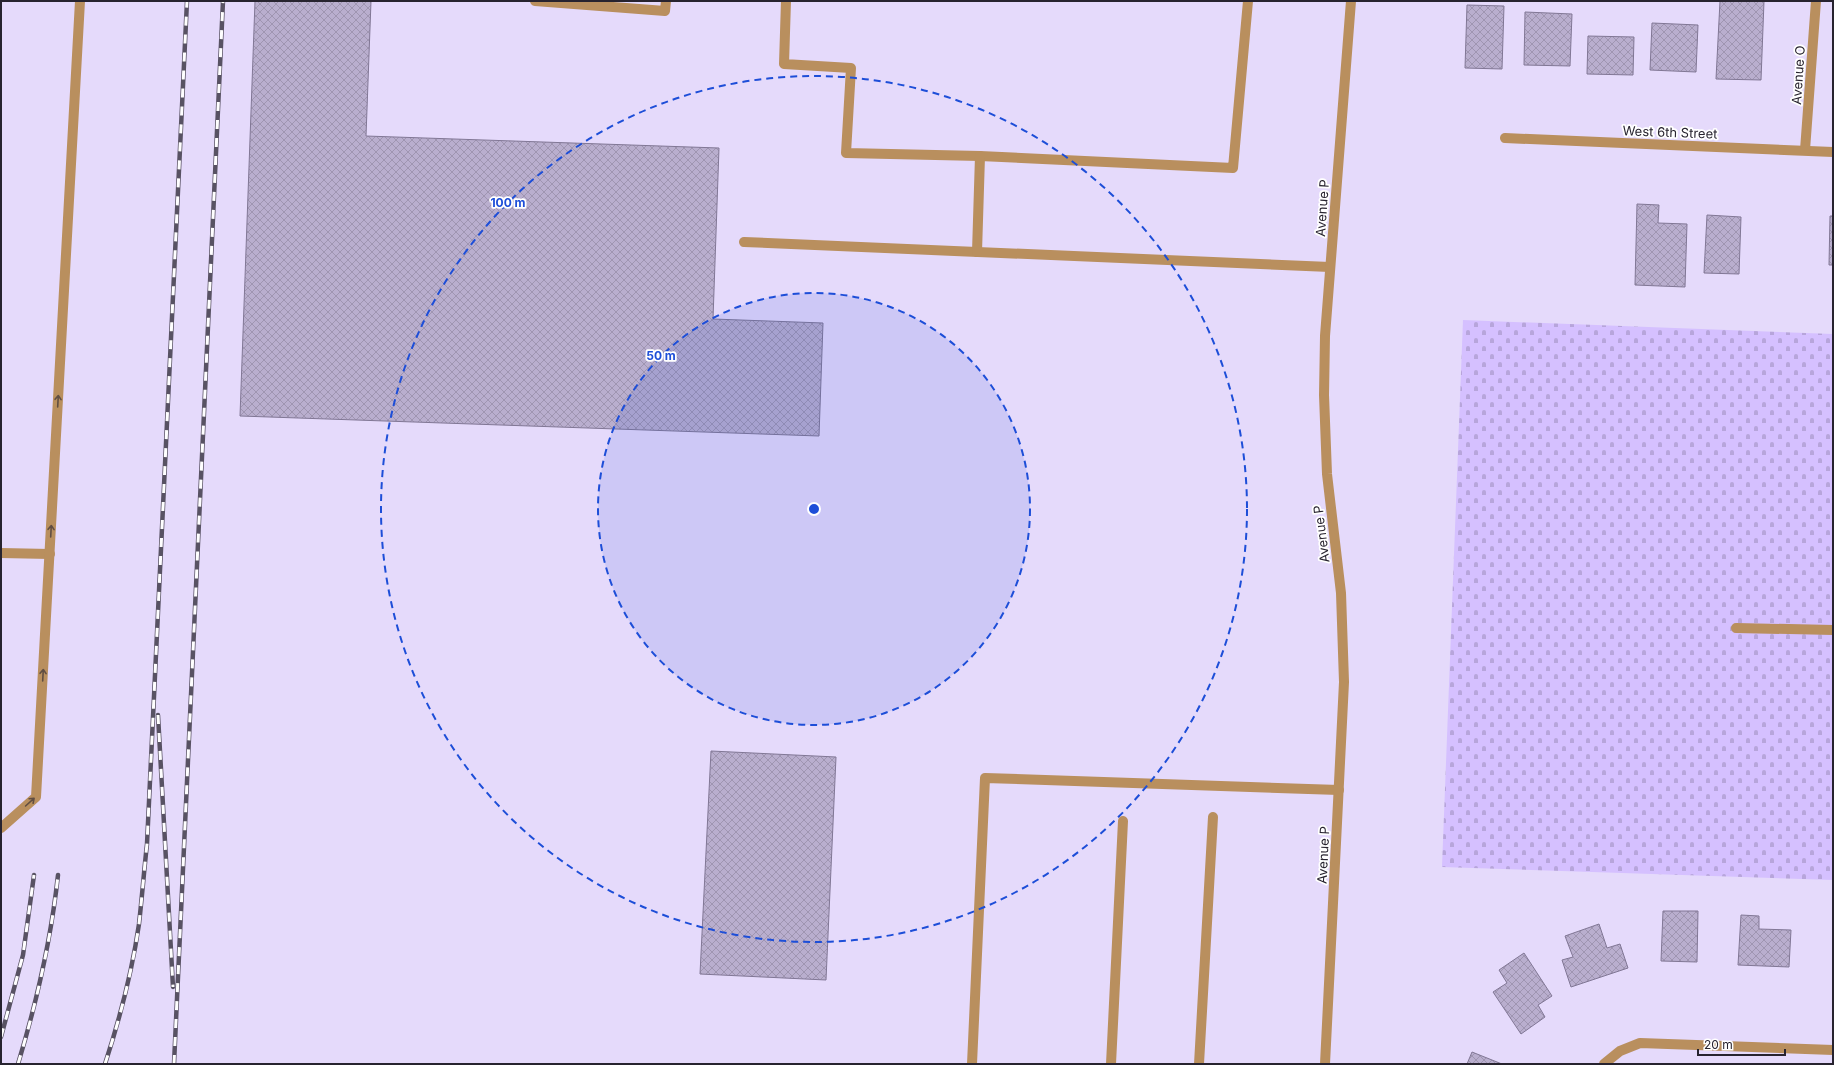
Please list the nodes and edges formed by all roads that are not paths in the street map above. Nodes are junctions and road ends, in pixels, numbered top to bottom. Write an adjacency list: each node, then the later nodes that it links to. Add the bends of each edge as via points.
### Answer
1 (80, 1): 16 (street, one-way to 1)
2 (535, 1): 3 (street, via 665,11)
3 (666, 1)
4 (786, 1): 11 (street, via 784,64 851,68 846,153)
5 (1248, 1): 11 (street, via 1232,168)
6 (1351, 1): 14 (street, Avenue P)
7 (1816, 1): 9 (street, Avenue O)
8 (1505, 138): 9 (street, West 6th Street)
9 (1805, 150): 10 (street, West 6th Street)
10 (1833, 152)
11 (980, 156): 13 (street)
12 (744, 242): 13 (street)
13 (977, 252): 14 (street)
14 (1330, 267): 19 (street, Avenue P, via 1324,395 1327,474 1341,593 1344,682)
15 (1, 553): 16 (street)
16 (50, 554): 22 (street, one-way to 16, via 36,797)
17 (1736, 628): 18 (street)
18 (1833, 630)
19 (1339, 790): 24 (street, via 985,778); 27 (street, Avenue P)
20 (1213, 817): 26 (street)
21 (1123, 821): 25 (street)
22 (1, 828)
23 (1833, 1050): 28 (street, via 1640,1043 1620,1051)
24 (972, 1064)
25 (1111, 1064)
26 (1200, 1064)
27 (1325, 1064)
28 (1604, 1064)

